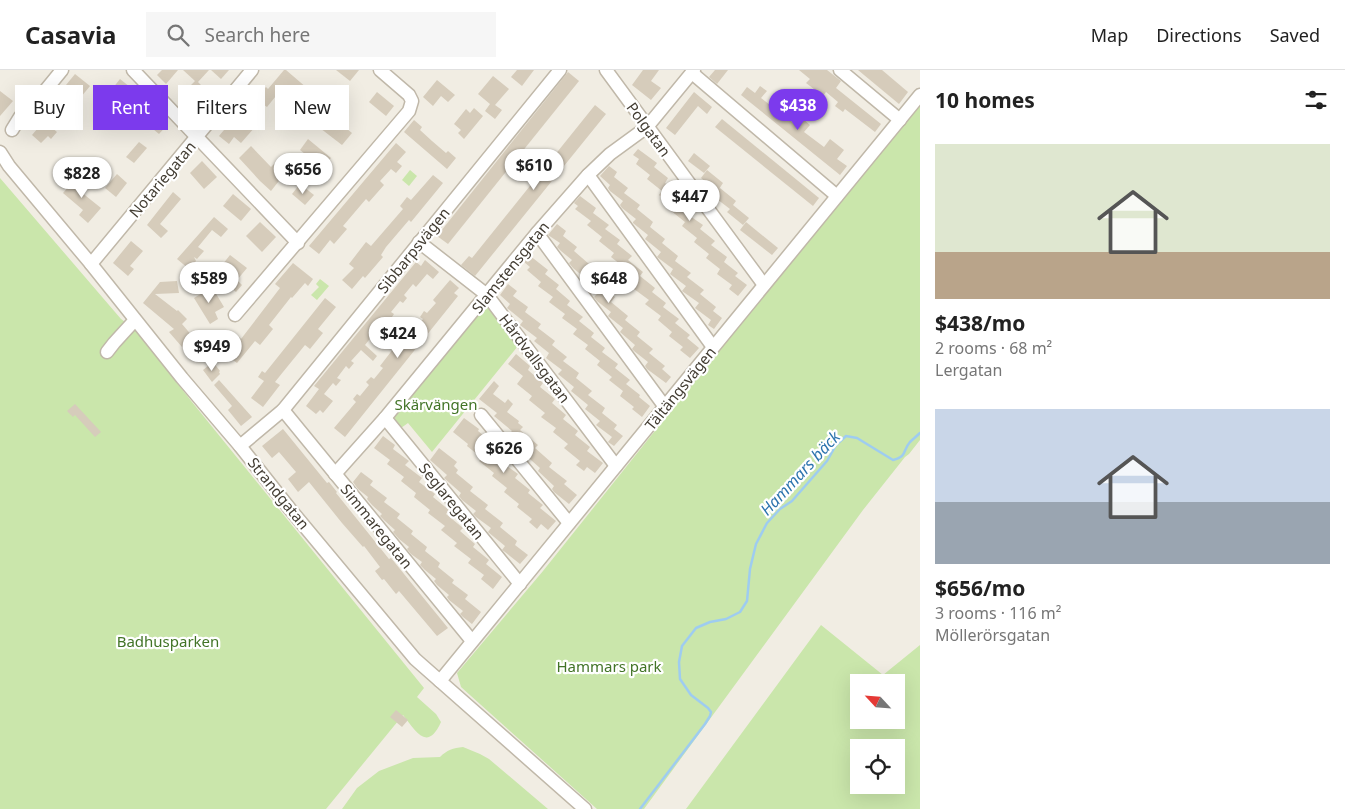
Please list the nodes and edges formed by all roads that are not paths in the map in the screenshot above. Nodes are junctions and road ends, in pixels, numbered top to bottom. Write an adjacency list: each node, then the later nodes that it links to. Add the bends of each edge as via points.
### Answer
1 (62, 70): 12 (street)
2 (133, 70): 13 (street)
3 (252, 70): 13 (street, Notariegatan)
4 (380, 70): 19 (street, via 408,95 412,101 409,111)
5 (560, 70): 18 (street, Sibbarpsvägen)
6 (606, 70): 11 (street, Polgatan)
7 (840, 70): 10 (street)
8 (693, 72): 11 (street, Slamstensgatan); 16 (street)
9 (920, 95): 10 (street, Tältängsvägen)
10 (900, 120): 16 (street, Tältängsvägen)
11 (647, 127): 15 (street, Slamstensgatan); 21 (street, Polgatan)
12 (12, 130)
13 (197, 136): 19 (street); 20 (street, Notariegatan)
14 (0, 152): 20 (street, Strandgatan)
15 (588, 175): 17 (street, Slamstensgatan); 25 (street)
16 (837, 196): 21 (street, Tältängsvägen)
17 (537, 233): 22 (street, Slamstensgatan); 27 (street)
18 (419, 242): 22 (street, Hårdvallsgatan); 28 (street, Sibbarpsvägen)
19 (298, 243): 23 (street)
20 (91, 264): 24 (street, Strandgatan)
21 (764, 285): 25 (street, Tältängsvägen)
22 (487, 295): 30 (street, Slamstensgatan); 32 (street, Hårdvallsgatan)
23 (235, 315)
24 (135, 320): 26 (street); 31 (street, Strandgatan)
25 (714, 347): 27 (street, Tältängsvägen)
26 (107, 352)
27 (665, 407): 32 (street, Tältängsvägen)
28 (282, 410): 31 (street, Sibbarpsvägen); 33 (street, Simmaregatan)
29 (481, 415): 34 (street)
30 (385, 418): 33 (street, Slamstensgatan); 35 (street, Seglaregatan)
31 (240, 446): 37 (street, Strandgatan, via 415,659)
32 (616, 466): 34 (street, Tältängsvägen)
33 (335, 474): 36 (street, Simmaregatan)
34 (569, 523): 35 (street, Tältängsvägen)
35 (520, 584): 36 (street, Tältängsvägen)
36 (472, 641): 37 (street, Tältängsvägen)
37 (440, 681): 38 (street, Strandgatan)
38 (585, 809)

